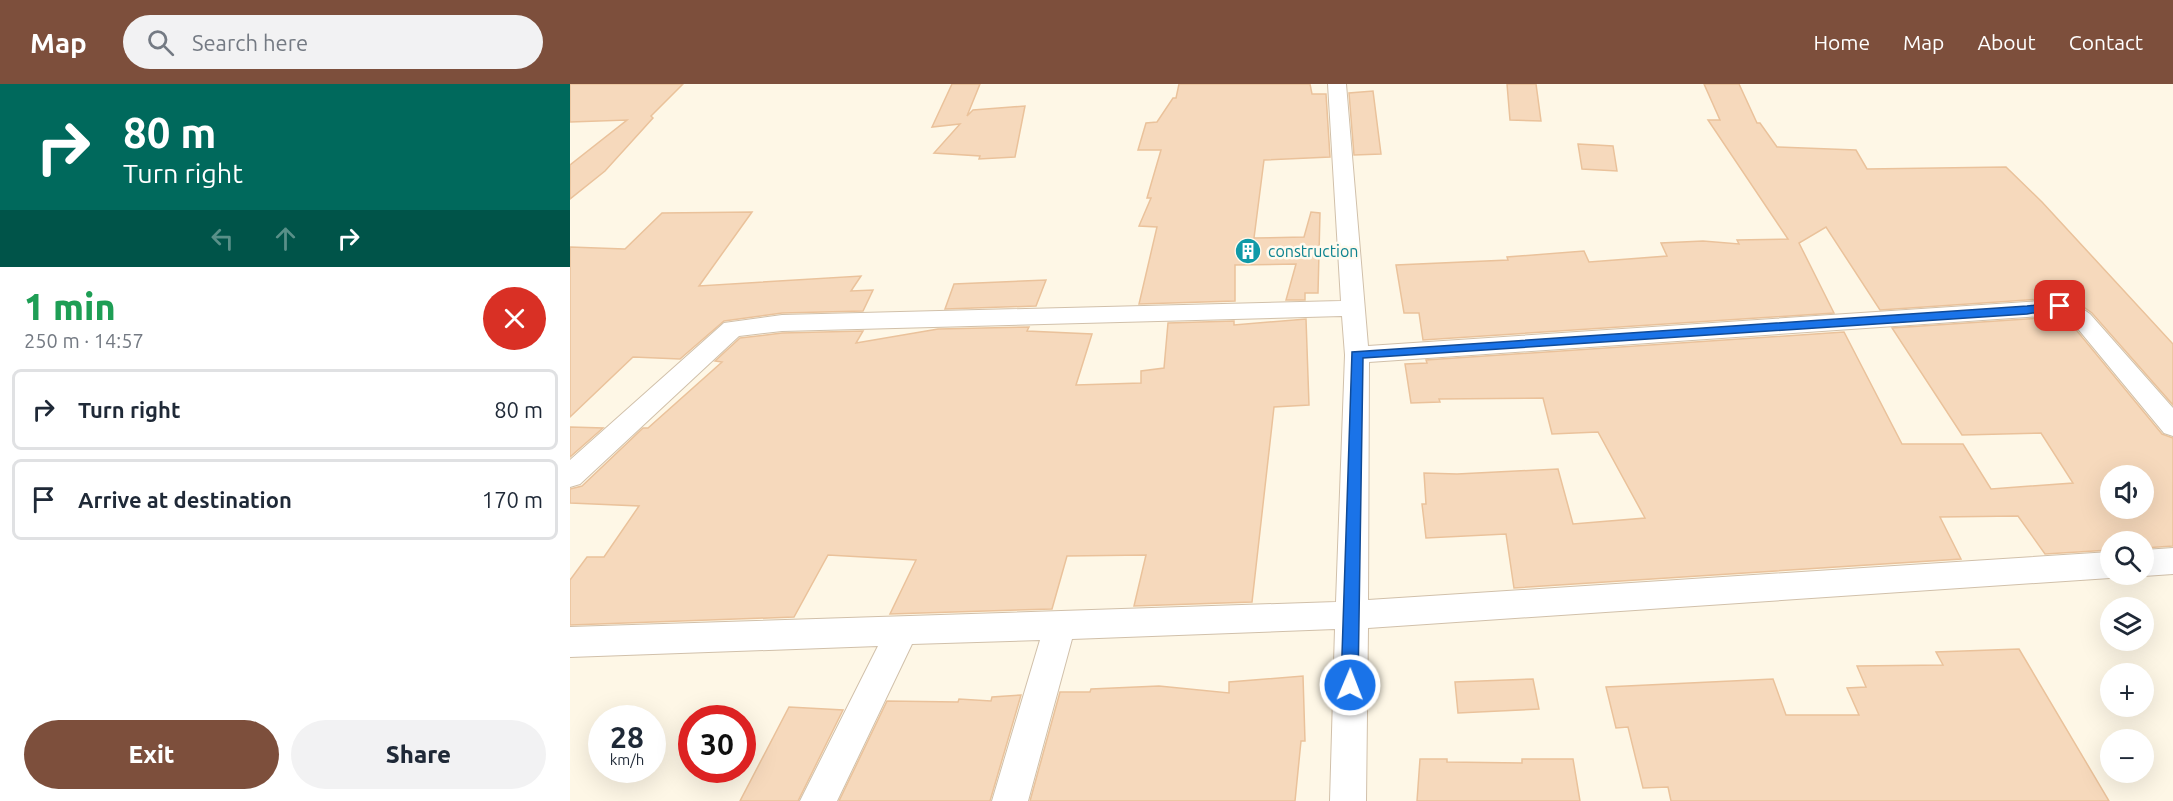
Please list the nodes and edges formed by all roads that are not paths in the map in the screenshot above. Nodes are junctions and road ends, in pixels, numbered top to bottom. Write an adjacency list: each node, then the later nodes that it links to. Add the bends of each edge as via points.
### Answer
1 (1337, 84): 2 (street)
2 (1353, 308): 3 (street); 5 (street, via 782,323 732,329)
3 (1357, 355): 4 (street, via 2060,306 2073,310 2082,319); 9 (street)
4 (2173, 426)
5 (570, 476)
6 (2173, 561): 7 (street)
7 (2154, 562)
8 (2100, 566): 9 (street)
9 (1350, 615): 10 (street); 15 (street)
10 (1060, 625): 11 (street); 14 (street)
11 (903, 630): 12 (street); 13 (street)
12 (570, 642)
13 (818, 801)
14 (1010, 801)
15 (1348, 801)

